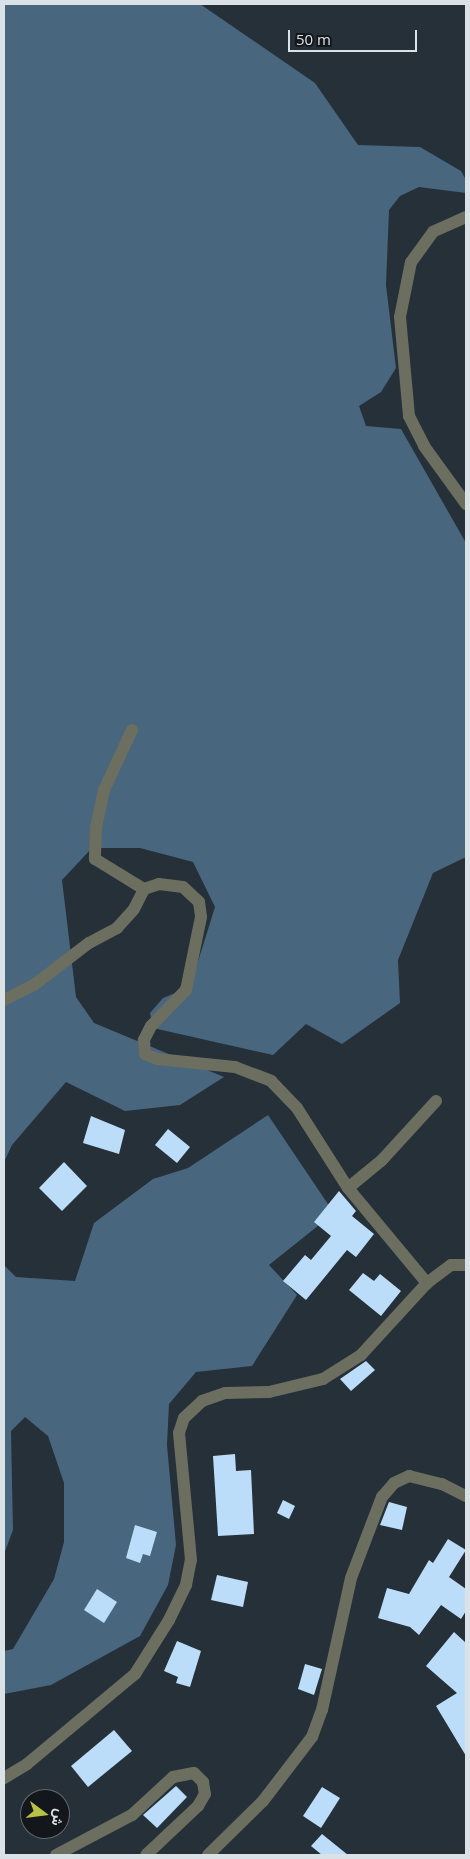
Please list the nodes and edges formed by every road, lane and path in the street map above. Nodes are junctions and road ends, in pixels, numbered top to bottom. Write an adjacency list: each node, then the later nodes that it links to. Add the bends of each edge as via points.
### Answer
1 (466, 217): 2 (street, via 433,232 411,262 400,317 409,416 424,446)
2 (466, 504)
3 (132, 730): 4 (street, via 104,790 96,827 95,859)
4 (144, 889): 5 (street, via 134,909 117,928 89,942 34,985); 7 (street, via 159,884 183,887 199,902 200,917 186,990 151,1026 144,1040 145,1054 157,1059 235,1067 271,1080 297,1108)
5 (4, 1000)
6 (436, 1102): 7 (street, via 382,1160)
7 (348, 1188): 9 (street)
8 (466, 1265): 9 (street, via 451,1265)
9 (426, 1282): 11 (street, via 361,1355 322,1380 268,1392 225,1393 202,1401 184,1418 179,1433 191,1560 186,1585 169,1620 135,1674 27,1764)
10 (466, 1496): 14 (street, via 442,1484 409,1476 394,1483 382,1497 351,1578 312,1736 263,1801)
11 (4, 1778)
12 (56, 1855): 13 (street, via 132,1815 173,1777 194,1773 203,1782 205,1794 198,1806)
13 (146, 1855)
14 (208, 1855)

